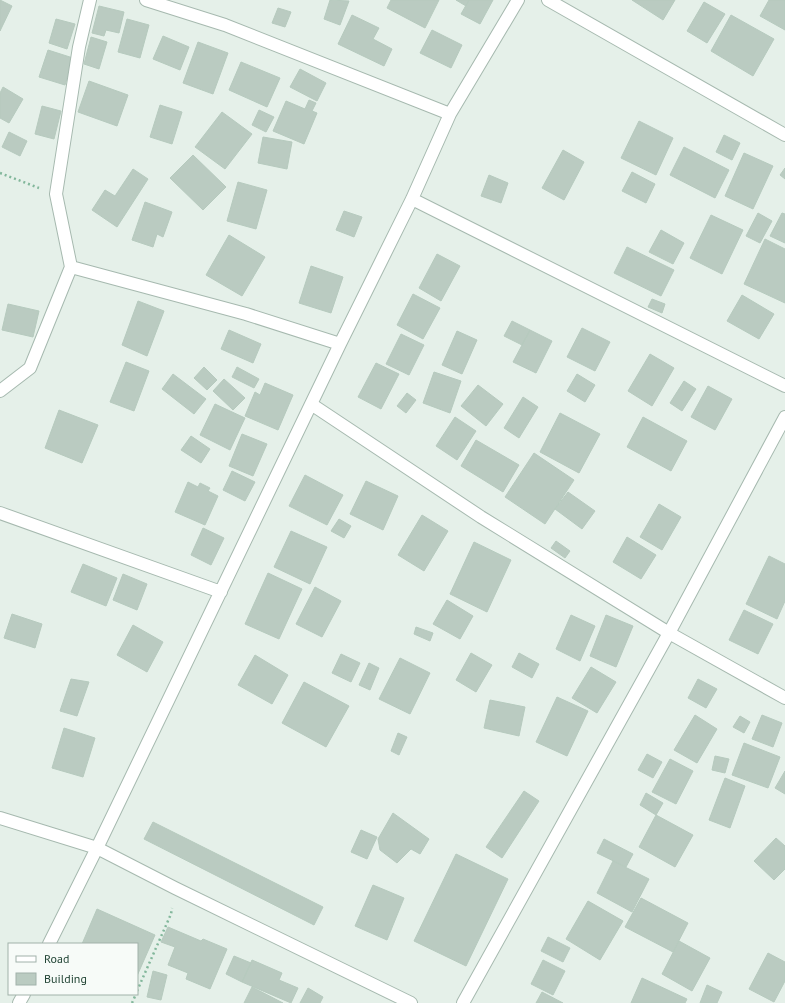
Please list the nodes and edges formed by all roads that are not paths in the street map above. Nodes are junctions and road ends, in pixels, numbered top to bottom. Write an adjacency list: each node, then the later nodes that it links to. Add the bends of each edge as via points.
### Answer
1 (90, 0): 8 (street, via 79,47 56,194)
2 (146, 0): 5 (street, via 225,25)
3 (518, 0): 5 (street)
4 (548, 0): 6 (street)
5 (450, 114): 7 (street)
6 (785, 134)
7 (412, 199): 9 (street); 10 (street)
8 (71, 268): 9 (street, via 246,314); 11 (street, via 30,368)
9 (340, 344): 12 (street)
10 (785, 386)
11 (0, 391)
12 (311, 404): 15 (street); 16 (street, via 481,517)
13 (785, 417): 16 (street)
14 (0, 513): 15 (street)
15 (221, 592): 19 (street)
16 (669, 632): 17 (street); 22 (street)
17 (785, 698)
18 (0, 818): 19 (street)
19 (97, 848): 20 (street); 21 (street)
20 (50, 943)
21 (411, 1003)
22 (463, 1003)

